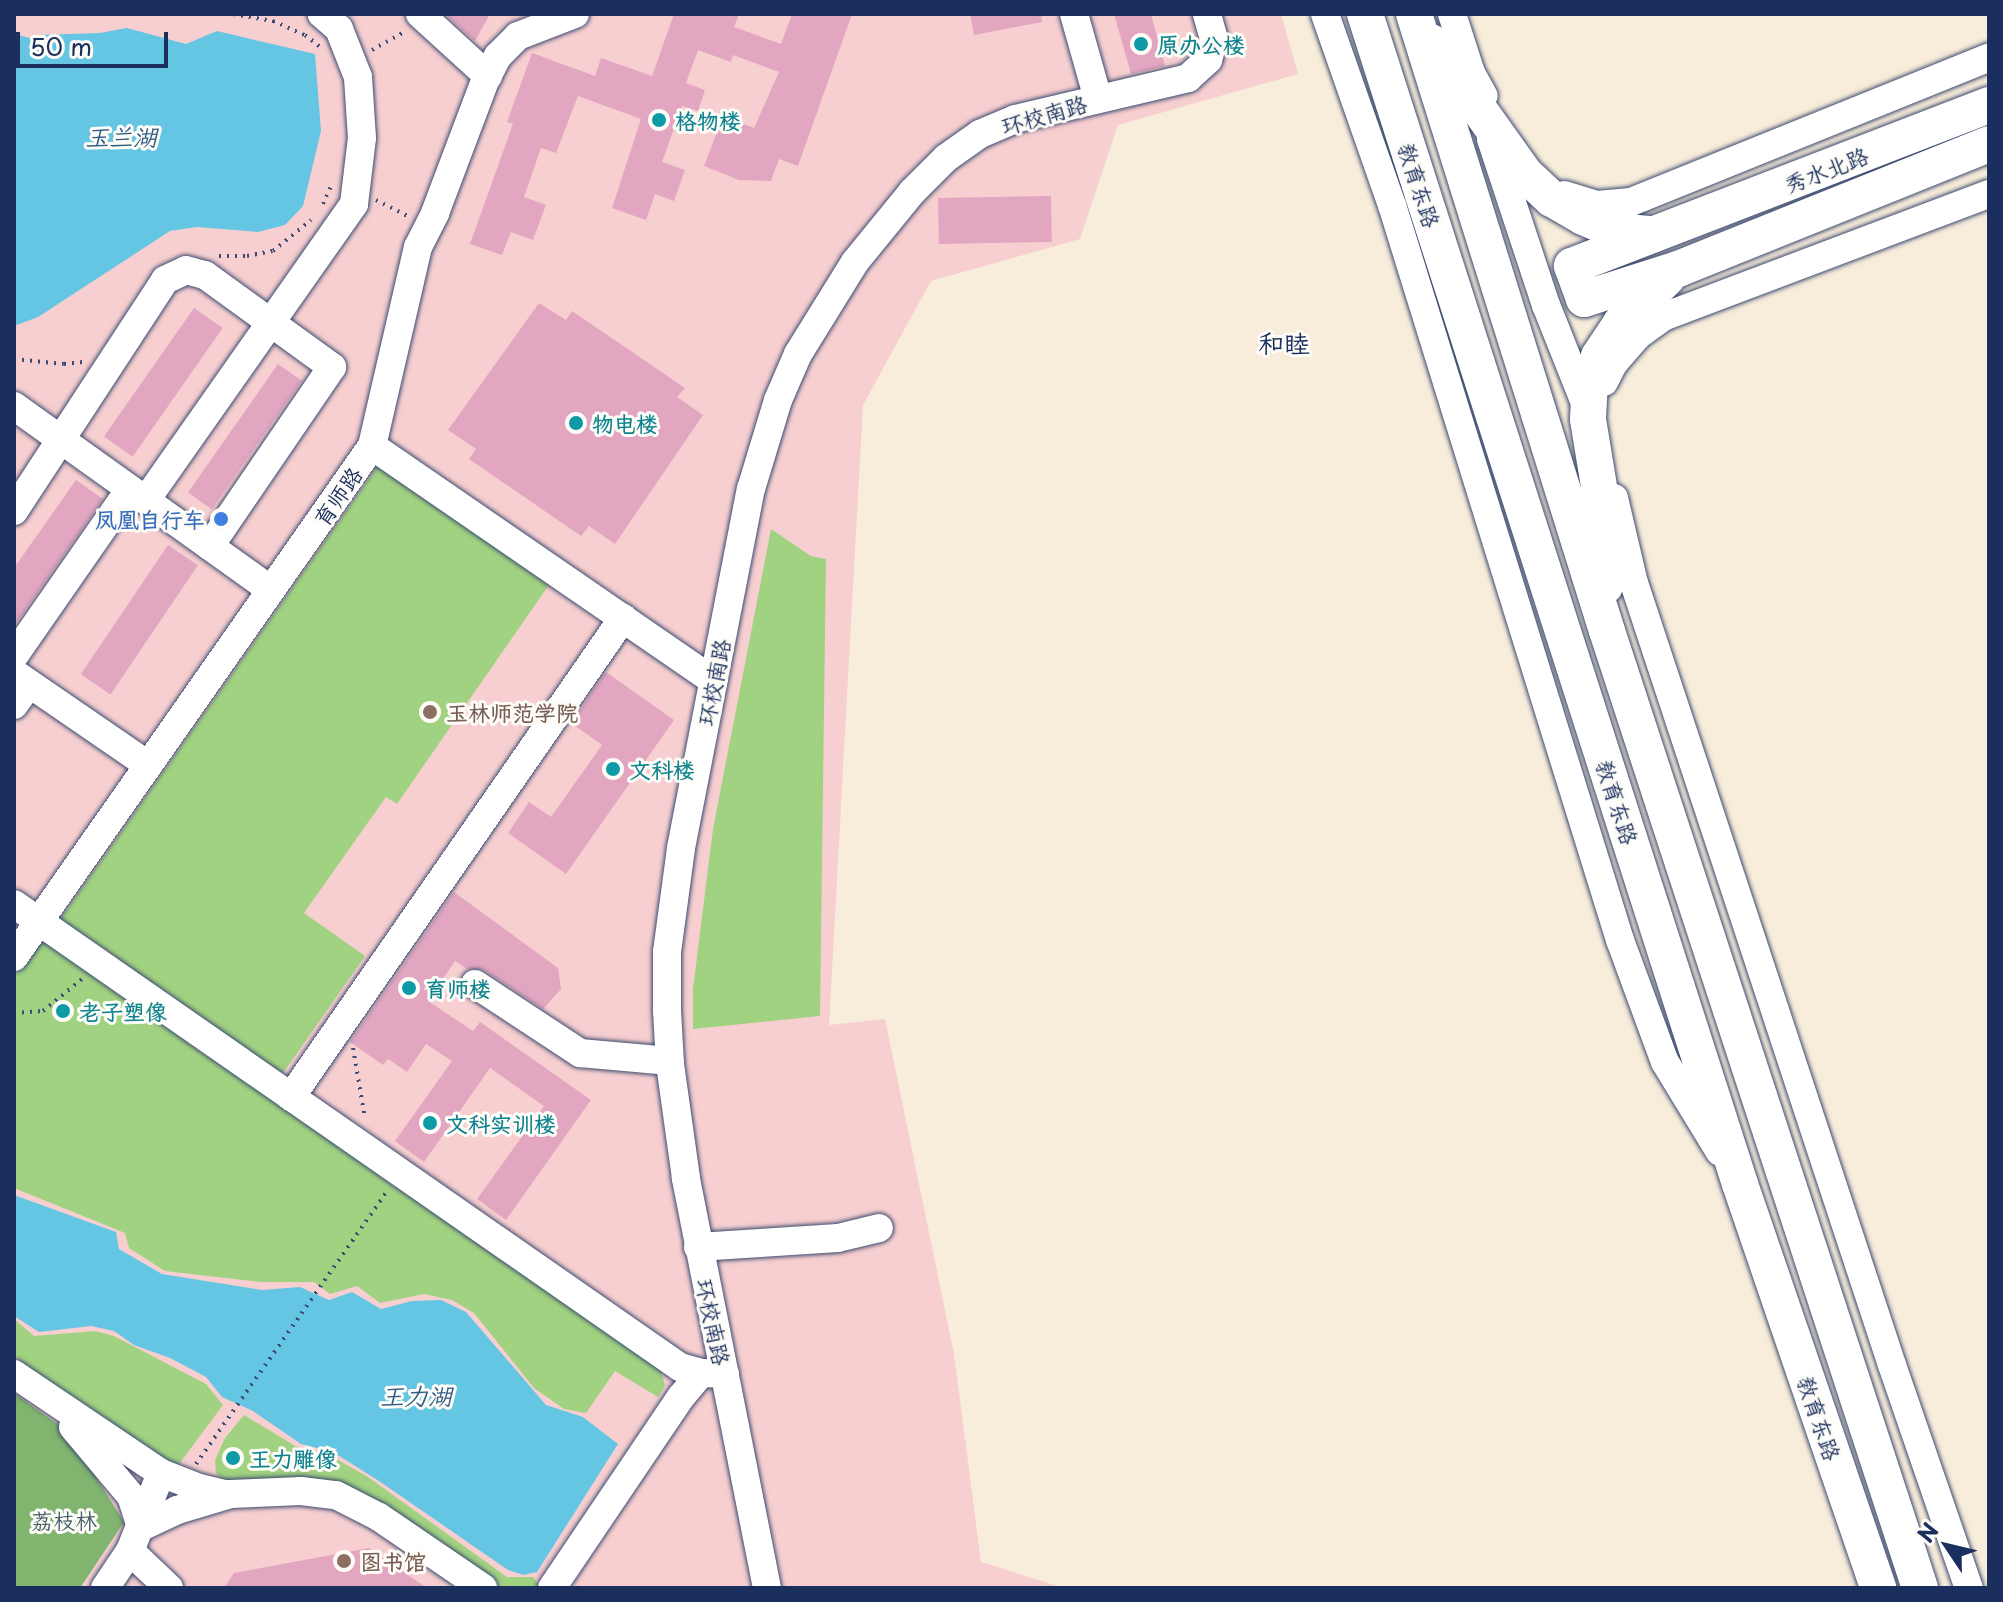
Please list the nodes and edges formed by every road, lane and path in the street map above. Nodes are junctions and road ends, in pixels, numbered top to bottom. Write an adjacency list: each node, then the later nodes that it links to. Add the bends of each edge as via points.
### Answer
1 (233, 14): 12 (path, via 273,21 305,35)
2 (322, 14): 12 (lane, via 339,29)
3 (575, 14): 14 (lane, 育师路, via 518,36)
4 (1074, 14): 15 (lane)
5 (1207, 14): 15 (lane, 环校南路, via 1214,39 1208,60 1188,78)
6 (1325, 14): 53 (lane, via 1392,205 1620,940 1665,1062)
7 (1365, 14): 53 (main road, 教育东路)
8 (1452, 14): 13 (lane)
9 (422, 16): 12 (path, via 394,38); 14 (lane)
10 (1415, 18): 17 (main road); 37 (main road, 教育东路)
11 (1989, 57): 13 (lane, via 1631,202 1597,205 1568,198 1535,173 1514,149)
12 (338, 59): 19 (lane, via 358,77 362,138)
13 (1471, 73): 17 (lane)
14 (488, 76): 21 (lane, 育师路)
15 (1098, 99): 39 (lane, 环校南路, via 1015,119 980,134 912,192 855,262 798,354 778,400 751,489)
16 (1989, 105): 22 (main road, 秀水北路)
17 (1482, 112): 22 (main road, via 1525,174 1552,199 1616,231); 29 (lane, via 1546,305)
18 (1989, 144): 24 (main road, 秀水北路)
19 (345, 186): 21 (path); 23 (path, via 302,231 273,251 247,256); 25 (lane, via 354,204)
20 (1989, 194): 29 (lane, via 1663,317 1613,364 1597,397)
21 (428, 227): 31 (lane, 育师路, via 418,247)
22 (1664, 233): 24 (main road, 秀水北路, via 1572,266 1584,299)
23 (208, 253)
24 (1678, 269): 29 (main road, via 1621,323 1599,356 1590,384)
25 (268, 323): 30 (lane, via 205,275 186,270 165,280); 32 (lane); 34 (lane, via 332,367)
26 (92, 358): 27 (path, via 64,364)
27 (14, 359)
28 (14, 406): 30 (lane)
29 (1594, 426): 37 (main road, via 1604,517); 69 (lane, via 1634,583)
30 (61, 439): 32 (lane); 33 (lane)
31 (372, 446): 35 (lane, 育师路); 36 (lane)
32 (138, 495): 34 (lane); 38 (lane)
33 (14, 511)
34 (210, 546): 35 (lane)
35 (271, 590): 41 (lane, 育师路)
36 (623, 618): 39 (lane); 47 (lane)
37 (1607, 631): 68 (main road, 教育东路)
38 (14, 656)
39 (713, 680): 49 (lane, 环校南路, via 672,900 667,952)
40 (19, 687): 41 (lane)
41 (148, 765): 43 (lane, 育师路)
42 (14, 904): 43 (lane)
43 (39, 921): 44 (lane, 育师路); 45 (lane)
44 (14, 957)
45 (97, 962): 48 (path, via 54,1005 32,1014); 50 (lane)
46 (475, 984): 49 (lane, via 580,1053)
47 (356, 1003): 50 (lane); 51 (path, via 353,1050 365,1119)
48 (14, 1013)
49 (670, 1061): 55 (lane, 环校南路)
50 (291, 1097): 51 (lane)
51 (358, 1143): 52 (lane)
52 (400, 1173): 56 (lane, via 680,1367); 59 (path, via 220,1426)
53 (1740, 1184): 67 (main road, 教育东路)
54 (879, 1228): 55 (lane, via 838,1238)
55 (698, 1247): 56 (lane, 环校南路)
56 (713, 1373): 65 (lane, via 681,1397); 66 (lane, 环校南路)
57 (14, 1374): 58 (lane)
58 (52, 1402): 59 (lane); 61 (lane, via 131,1496)
59 (172, 1478): 60 (lane); 61 (lane)
60 (231, 1494): 61 (lane, via 177,1510); 64 (lane, via 301,1491 352,1501)
61 (136, 1539): 62 (lane); 63 (lane)
62 (105, 1588)
63 (169, 1588)
64 (483, 1588)
65 (552, 1588)
66 (767, 1588)
67 (1878, 1588)
68 (1920, 1588)
69 (1969, 1588)

